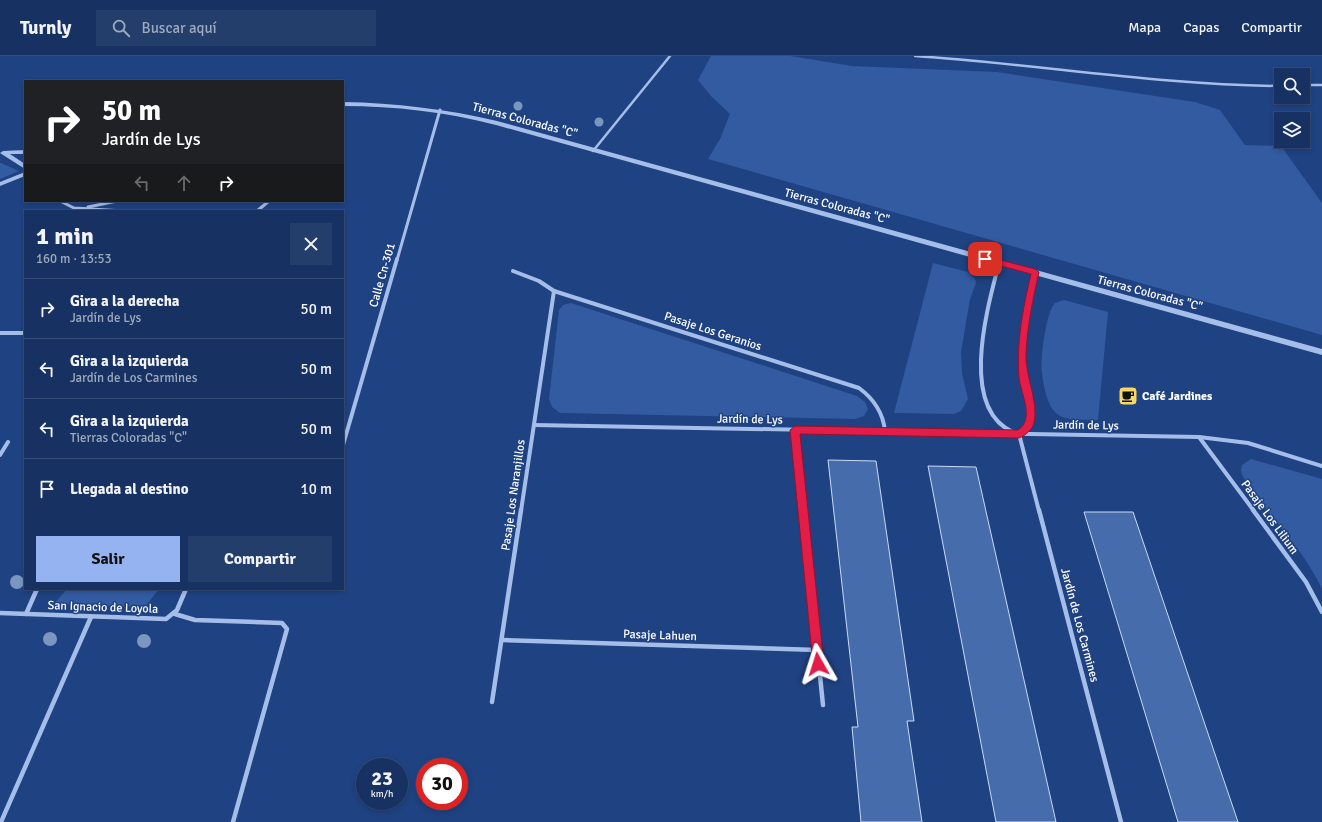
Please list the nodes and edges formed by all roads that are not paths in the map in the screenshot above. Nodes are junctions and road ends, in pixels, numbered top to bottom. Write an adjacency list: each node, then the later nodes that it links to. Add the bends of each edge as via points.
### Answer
1 (670, 56): 8 (lane)
2 (915, 56): 5 (lane, via 986,61 1195,84)
3 (1310, 85): 4 (lane)
4 (1322, 85)
5 (1274, 86)
6 (344, 104): 7 (street, Tierras Coloradas "C")
7 (440, 110): 8 (street, Tierras Coloradas "C", via 497,123); 33 (street, Calle Cn-301)
8 (593, 151): 20 (street, Tierras Coloradas "C")
9 (24, 152): 10 (street)
10 (2, 153): 11 (street)
11 (24, 166)
12 (24, 174): 13 (street)
13 (0, 184)
14 (62, 202): 17 (street, via 74,208)
15 (112, 202): 17 (street)
16 (268, 202): 19 (street)
17 (83, 208): 18 (street)
18 (110, 210)
19 (258, 210)
20 (1000, 262): 22 (street, Tierras Coloradas "C"); 30 (street, via 983,331 980,365 986,400 992,417 1005,429)
21 (513, 272): 23 (street, Pasaje Los Geranios, via 539,281)
22 (1035, 272): 26 (street, Tierras Coloradas "C"); 30 (street, via 1022,354 1031,417 1029,424)
23 (554, 291): 27 (street, Pasaje Los Naranjillos); 29 (street, Pasaje Los Geranios, via 859,388 876,404 882,414)
24 (0, 333): 25 (street)
25 (24, 333)
26 (1322, 352)
27 (534, 425): 28 (street, Jardín de Lys); 43 (street, Pasaje Los Naranjillos)
28 (795, 430): 29 (street, Jardín de Lys); 44 (street)
29 (886, 431): 30 (street, Jardín de Lys)
30 (1019, 434): 31 (street, Jardín de Lys); 49 (street, Jardín de Los Carmines)
31 (1199, 437): 35 (street, Jardín de Lys, via 1248,443); 38 (street, Pasaje Los Lilium, via 1306,582)
32 (8, 442): 34 (street)
33 (344, 442)
34 (0, 455)
35 (1322, 466)
36 (37, 590): 40 (street, San Ignacio de Loyola)
37 (186, 590): 41 (street, San Ignacio de Loyola)
38 (1322, 612)
39 (0, 613): 40 (street, San Ignacio de Loyola)
40 (26, 614): 42 (street, San Ignacio de Loyola)
41 (175, 614): 42 (street, San Ignacio de Loyola, via 160,620); 48 (street, via 196,620 278,622 287,629)
42 (91, 617): 47 (street)
43 (502, 640): 44 (street, Pasaje Lahuen); 45 (street, Pasaje Los Naranjillos)
44 (817, 650): 46 (street)
45 (492, 702)
46 (823, 706)
47 (1, 822)
48 (233, 822)
49 (1121, 822)

